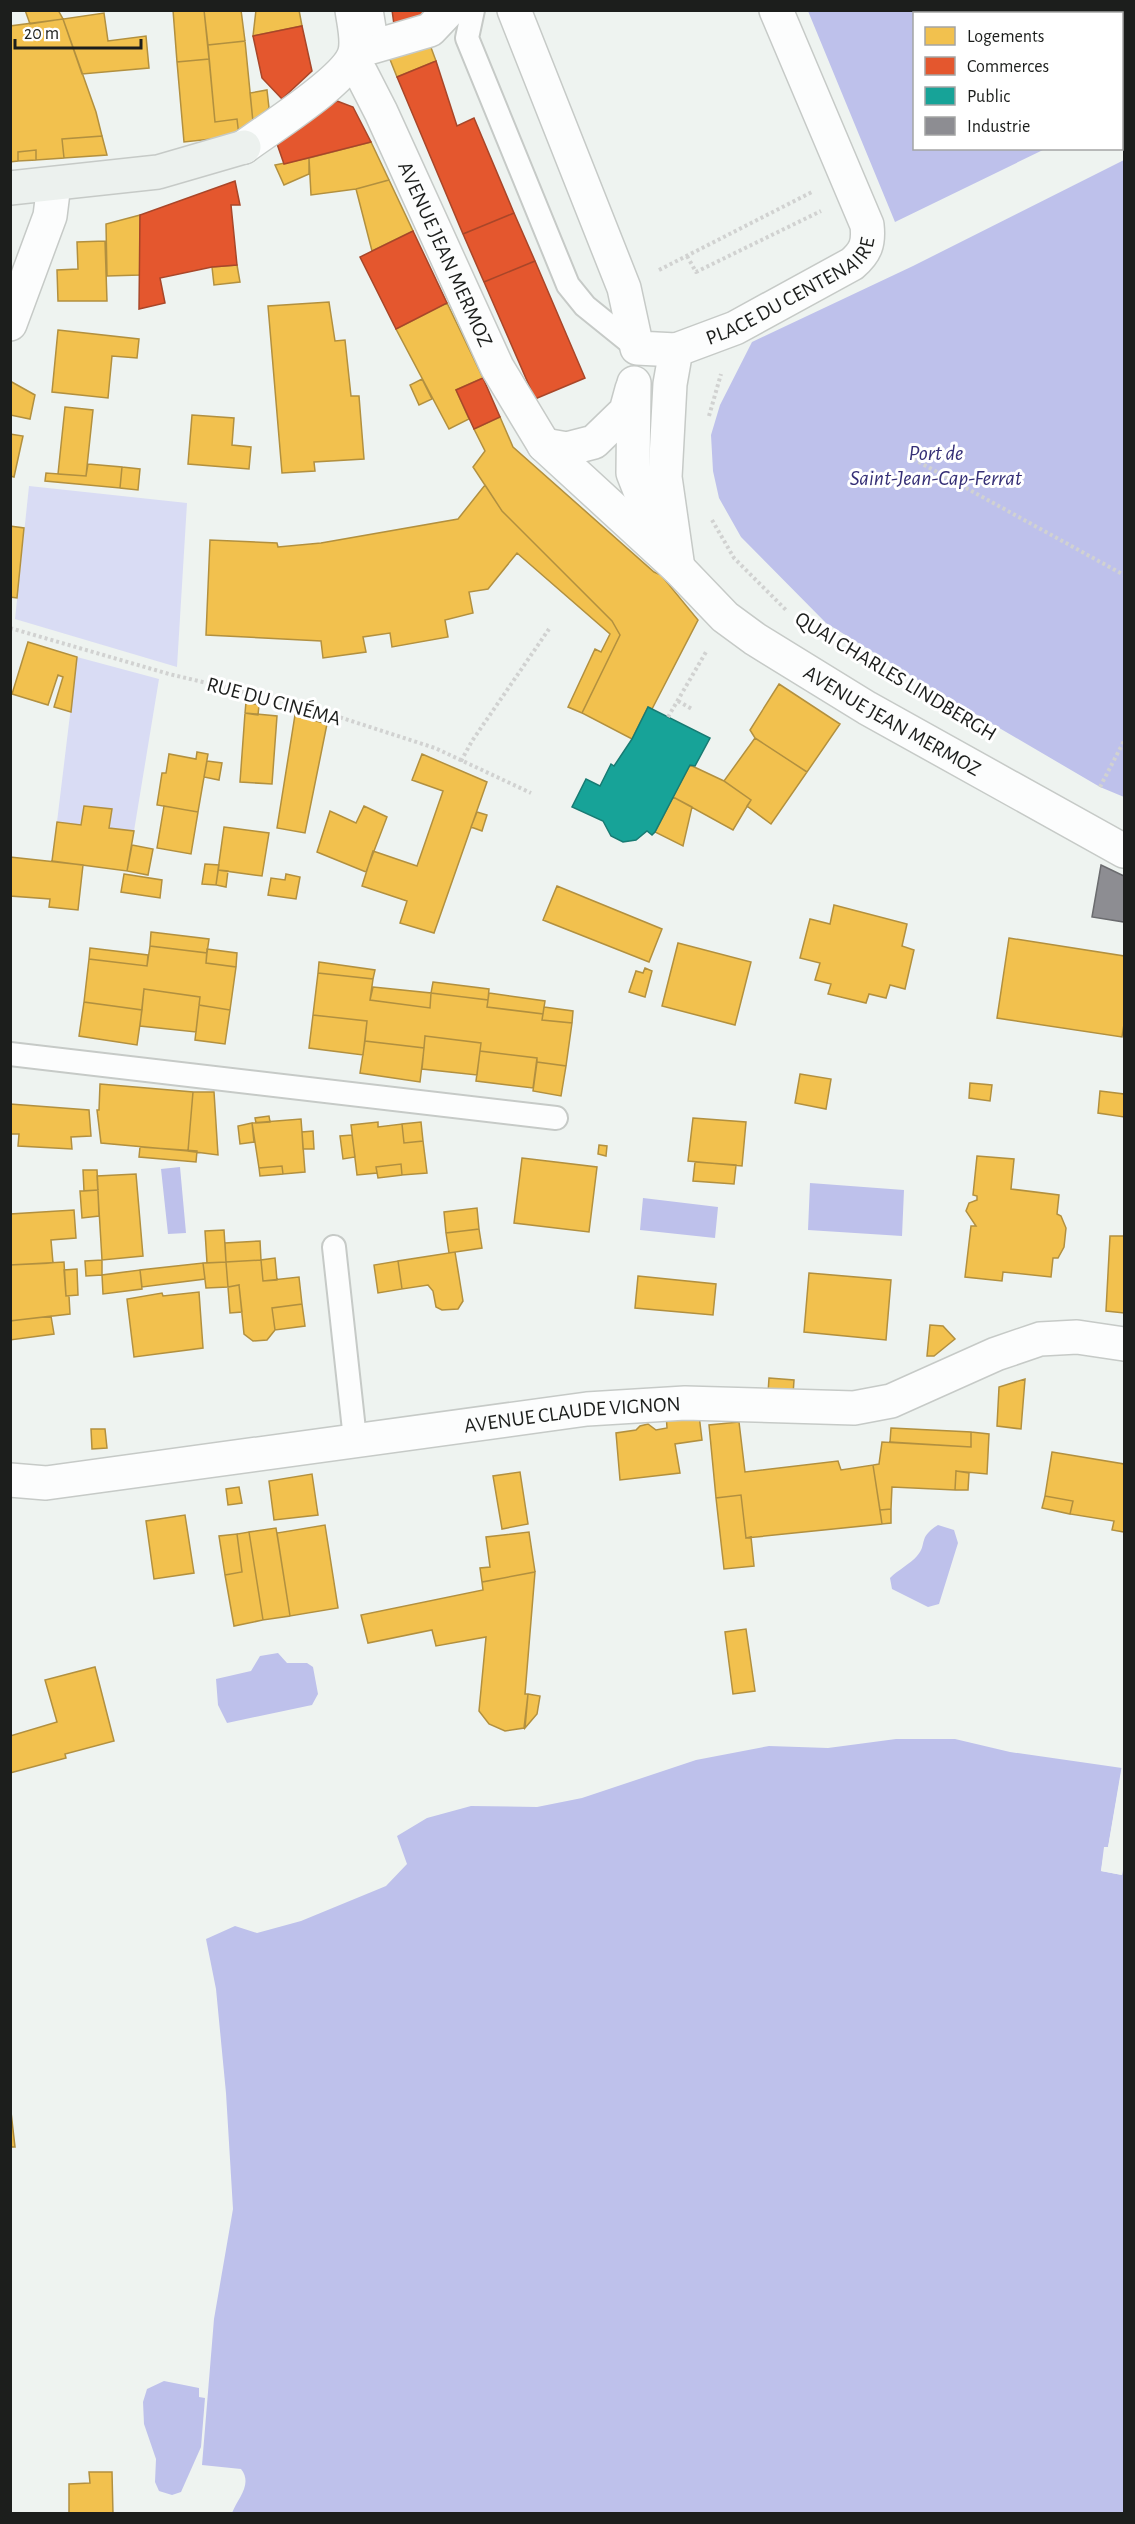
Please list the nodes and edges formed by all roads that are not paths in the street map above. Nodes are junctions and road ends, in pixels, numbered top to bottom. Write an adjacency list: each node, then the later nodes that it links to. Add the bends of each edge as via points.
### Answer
1 (352, 10): 7 (street, via 356,41)
2 (366, 10): 3 (street, via 372,47 430,30)
3 (449, 10)
4 (474, 10): 12 (lane, via 467,38 568,285 585,306)
5 (514, 10): 12 (street, via 624,288)
6 (776, 10): 13 (street, PLACE DU CENTENAIRE, via 867,225 869,240 863,254 852,264 735,328)
7 (351, 63): 8 (street, via 326,87); 15 (street, AVENUE JEAN MERMOZ, via 361,73 381,111 497,367)
8 (244, 147): 9 (main road, via 158,172)
9 (54, 184): 10 (main road); 11 (street, via 50,216)
10 (10, 188)
11 (10, 324)
12 (637, 348): 13 (street, PLACE DU CENTENAIRE); 14 (street, AVENUE JEAN MERMOZ)
13 (676, 350): 16 (street, PLACE DU CENTENAIRE, via 670,384 665,477)
14 (634, 383): 15 (street, AVENUE JEAN MERMOZ, via 626,411 594,442 567,449); 16 (street, AVENUE JEAN MERMOZ, via 633,473)
15 (544, 445): 16 (street, AVENUE JEAN MERMOZ)
16 (678, 568): 17 (street, AVENUE JEAN MERMOZ, via 725,617 754,639 867,708)
17 (1125, 851)
18 (10, 1054): 19 (lane)
19 (556, 1118)
20 (334, 1247): 22 (lane)
21 (1125, 1344): 22 (street, AVENUE CLAUDE VIGNON, via 1077,1337 1040,1339 996,1354 891,1401 854,1408 685,1403 609,1407)
22 (355, 1439): 23 (street, AVENUE CLAUDE VIGNON, via 46,1483)
23 (10, 1479)

